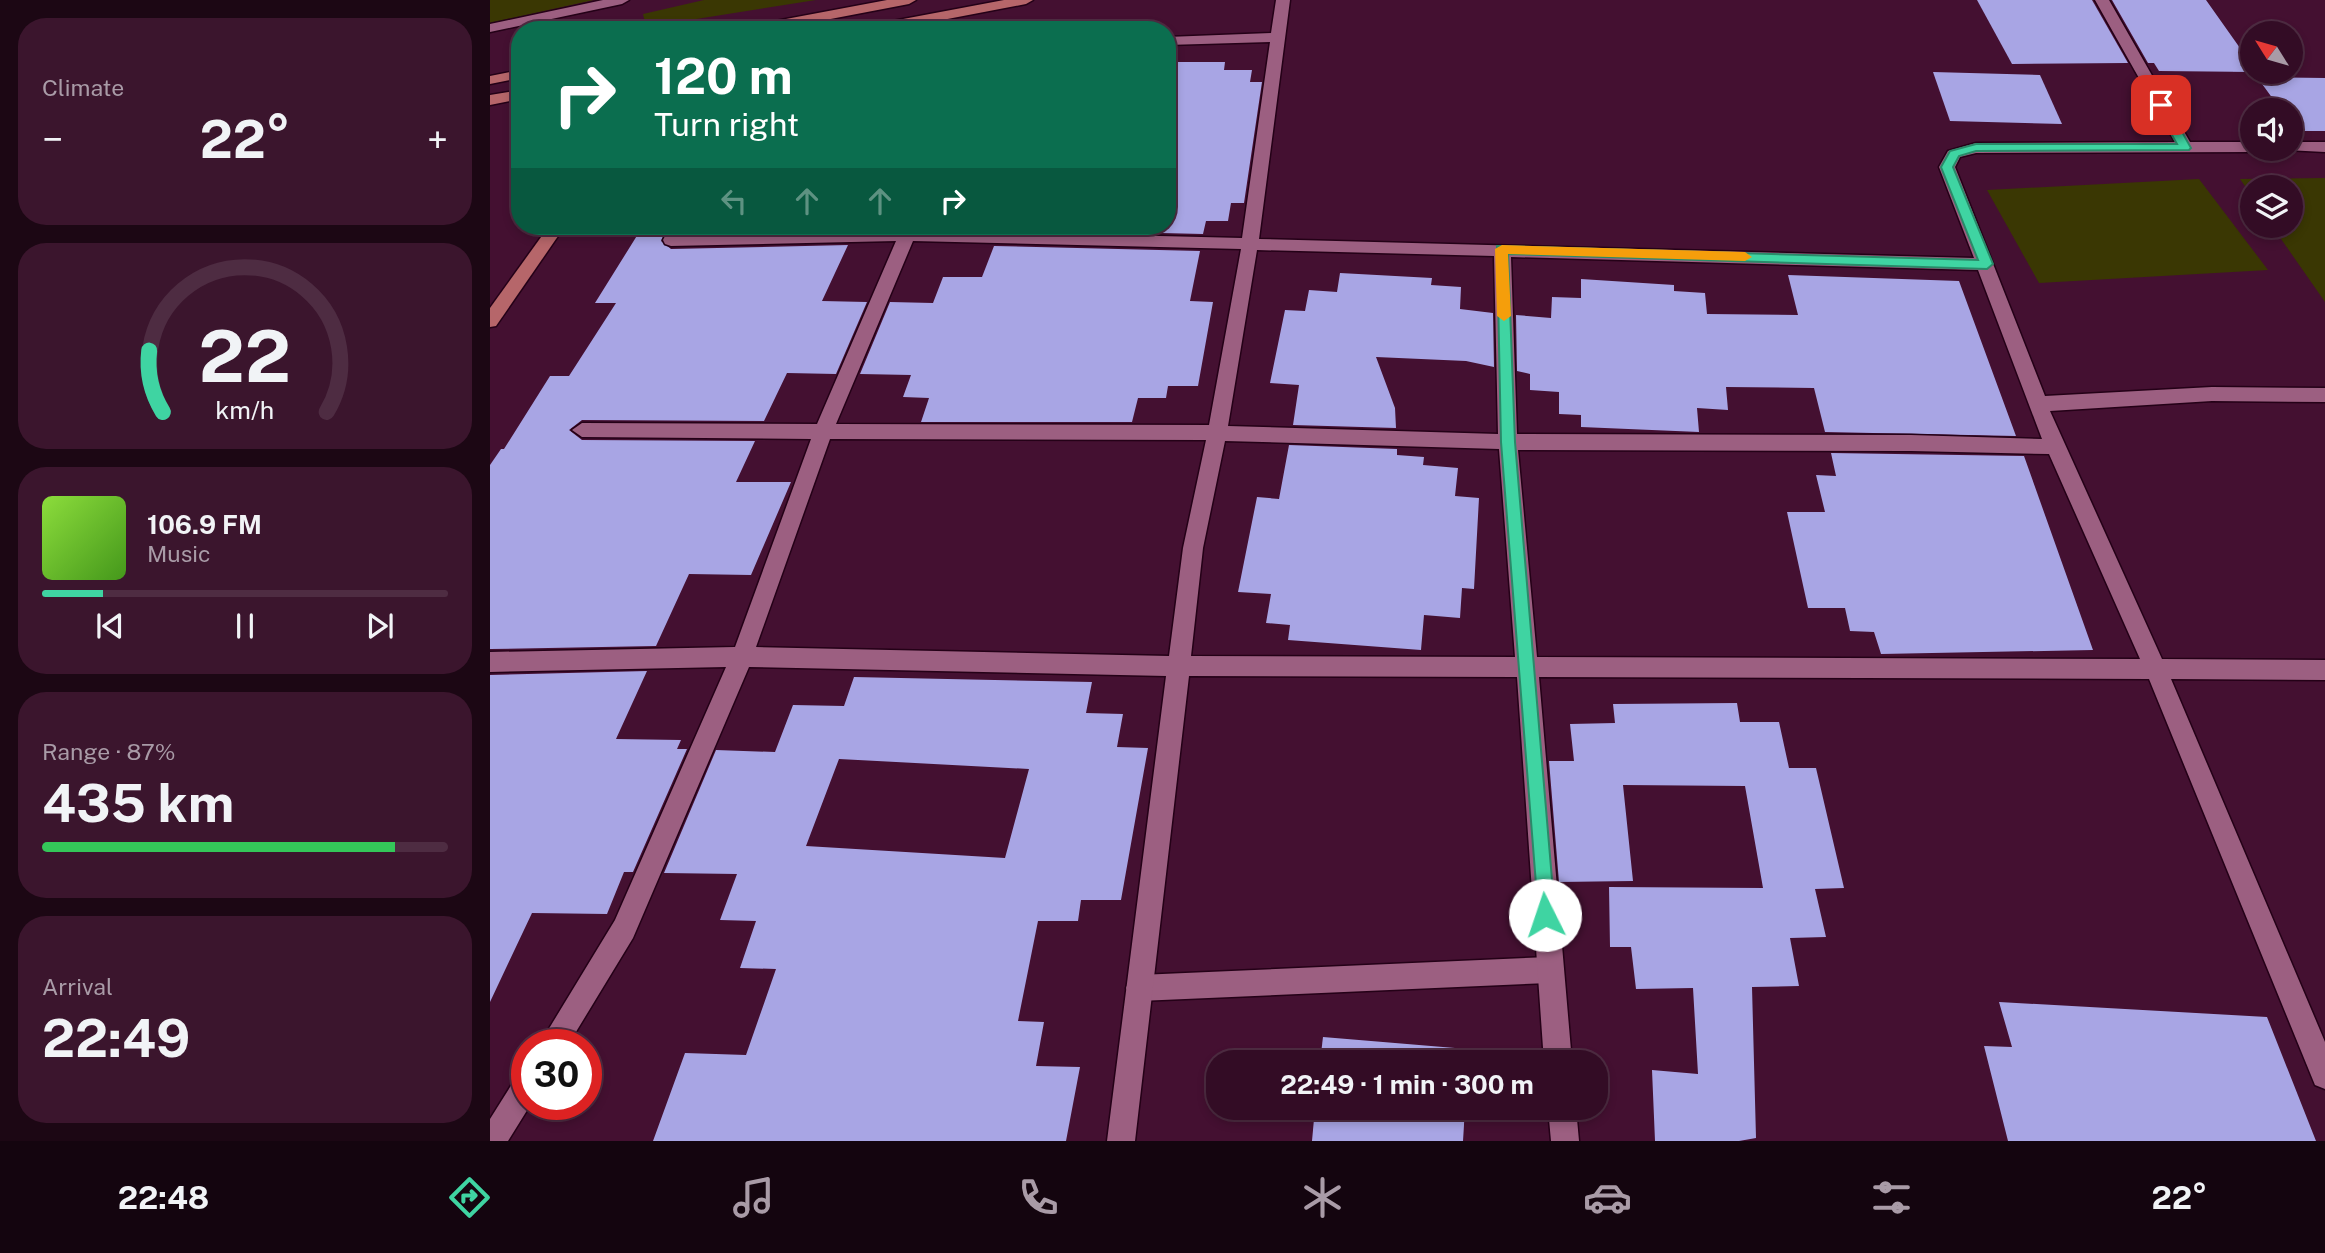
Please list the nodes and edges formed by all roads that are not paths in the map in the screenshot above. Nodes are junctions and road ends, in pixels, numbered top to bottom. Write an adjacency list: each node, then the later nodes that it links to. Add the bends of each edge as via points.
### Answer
1 (622, 0): 6 (street)
2 (909, 0): 7 (street)
3 (1026, 0): 8 (street)
4 (1283, 0): 11 (street)
5 (2102, 0): 20 (street)
6 (523, 21)
7 (798, 21)
8 (914, 21)
9 (511, 24): 10 (street)
10 (490, 28)
11 (1280, 37): 12 (street); 26 (street)
12 (1176, 41)
13 (511, 76): 14 (street)
14 (490, 80)
15 (511, 96): 16 (street)
16 (490, 100)
17 (2240, 147): 20 (street)
18 (2303, 147): 19 (street)
19 (2325, 147)
20 (2185, 148): 28 (street, via 1976,148 1954,154 1947,167)
21 (550, 235): 29 (street)
22 (790, 235): 25 (street)
23 (907, 235): 32 (street)
24 (1031, 235): 26 (street)
25 (671, 240)
26 (1250, 244): 27 (street); 34 (street)
27 (1502, 249): 28 (street); 35 (street)
28 (1987, 264): 31 (street)
29 (490, 321)
30 (2325, 395): 31 (street, via 2212,394)
31 (2039, 404): 36 (street)
32 (824, 429): 33 (street); 34 (street); 37 (street)
33 (582, 430)
34 (1217, 433): 35 (street); 39 (street, via 1193,548)
35 (1508, 442): 36 (street); 40 (street)
36 (2055, 447): 41 (street)
37 (742, 657): 38 (street); 39 (street); 45 (street, via 624,929)
38 (490, 662)
39 (1179, 666): 40 (street); 44 (street)
40 (1527, 667): 41 (street); 43 (street)
41 (2157, 670): 42 (street); 47 (street)
42 (2325, 670)
43 (1549, 970): 44 (street); 46 (street)
44 (1139, 988): 51 (street)
45 (562, 1029)
46 (1557, 1050)
47 (2325, 1074)
48 (511, 1111): 50 (street)
49 (1563, 1120): 52 (street)
50 (492, 1141)
51 (1121, 1141)
52 (1565, 1141)

